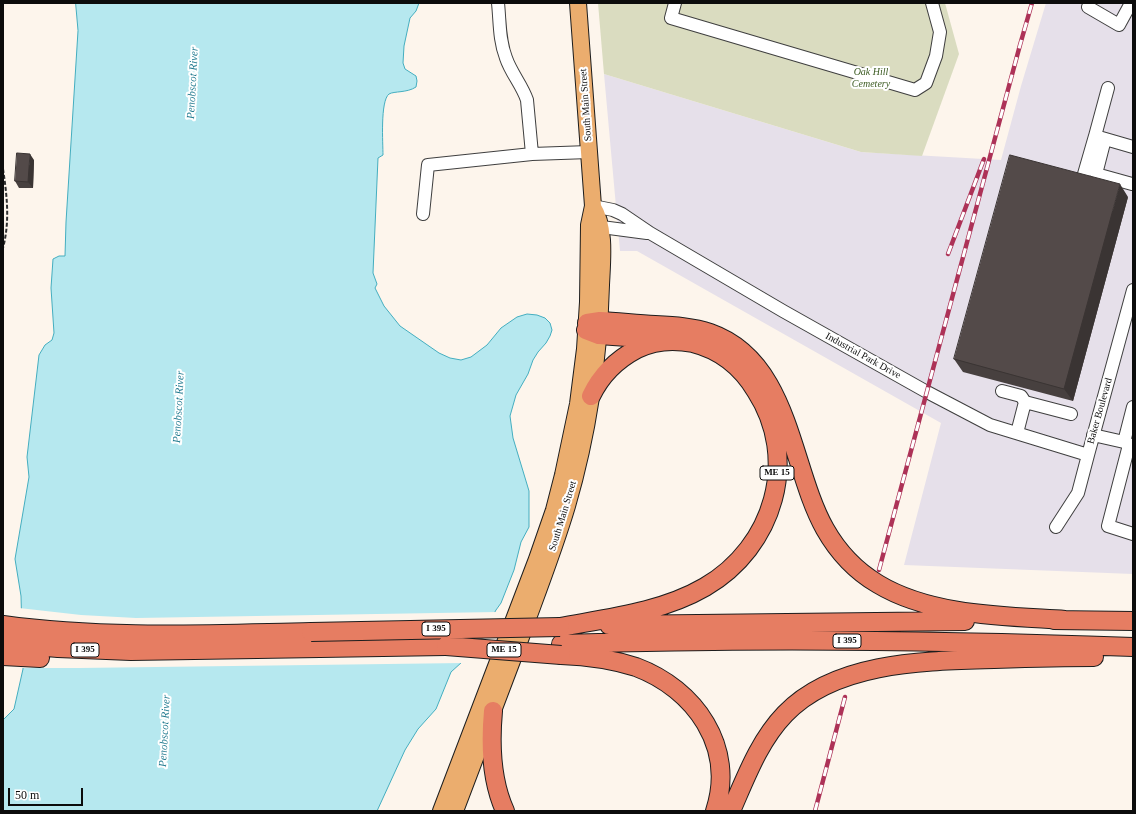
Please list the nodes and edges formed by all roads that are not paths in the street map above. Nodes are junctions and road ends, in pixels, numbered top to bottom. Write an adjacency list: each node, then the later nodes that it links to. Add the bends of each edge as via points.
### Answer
1 (498, 3): 11 (street, via 502,47 525,92 529,108)
2 (578, 3): 10 (main road, South Main Street)
3 (675, 3): 4 (street, via 671,18 915,90 926,84 936,56 940,32)
4 (932, 3)
5 (1131, 3): 6 (street, via 1119,25)
6 (1088, 7)
7 (1108, 88): 8 (street)
8 (1100, 138): 9 (street); 12 (street); 13 (street, via 1096,174)
9 (1133, 146)
10 (589, 152): 11 (street); 14 (main road, South Main Street)
11 (532, 154): 15 (street, via 428,165)
12 (1082, 181)
13 (1132, 184)
14 (593, 206): 16 (main road, South Main Street, via 598,216); 17 (street, Industrial Park Drive, via 613,210)
15 (423, 214)
16 (594, 226): 17 (street, Industrial Park Drive); 20 (main road, South Main Street, via 602,256)
17 (650, 233): 27 (street, Industrial Park Drive, via 927,392 990,425)
18 (1133, 290): 19 (street, Baker Boulevard)
19 (1131, 305): 28 (street, Baker Boulevard)
20 (593, 327): 21 (highway); 23 (main road, South Main Street); 34 (highway, via 677,326 702,330 726,340 748,357 778,403 824,528 835,546 874,582 906,598 938,608); 46 (main road, South Main Street, via 563,475 552,515)
21 (673, 340): 23 (highway, ME 15, via 644,346 626,355 603,376); 38 (highway, ME 15, via 704,346 729,359 748,378 762,400 772,425 777,458 777,481 769,513 758,536 746,552 724,574 706,587)
22 (1002, 391): 24 (street, via 1022,396)
23 (591, 396): 45 (main road, South Main Street / ME 15, via 580,458 559,533)
24 (1025, 402): 26 (street); 27 (street)
25 (1133, 407): 29 (street)
26 (1071, 414)
27 (1017, 433): 30 (street, Industrial Park Drive)
28 (1093, 435): 29 (street); 30 (street, Baker Boulevard)
29 (1129, 445): 32 (street, via 1108,526)
30 (1088, 455): 31 (street, Baker Boulevard, via 1078,493)
31 (1056, 527)
32 (1133, 534)
33 (3, 617): 37 (highway)
34 (1065, 620): 35 (highway, I 395); 38 (highway, I 395, via 720,624)
35 (1133, 621)
36 (3, 625): 37 (highway, I 395)
37 (66, 631): 38 (highway, I 395, bridge)
38 (561, 642): 40 (highway, ME 15, bridge); 41 (highway, I 395, via 816,640); 49 (highway, ME 15, via 633,666 658,678 686,697 707,725 717,749 720,783)
39 (3, 643): 42 (highway, I 395, via 58,648)
40 (446, 646): 42 (highway, I 395)
41 (1133, 647)
42 (167, 651): 43 (highway, via 75,658)
43 (3, 656)
44 (1133, 656): 50 (highway, via 928,662 880,668 838,680 810,694 793,706 778,722 757,754)
45 (493, 711): 47 (main road, South Main Street / ME 15); 48 (highway, via 493,769)
46 (441, 811)
47 (455, 811)
48 (505, 811)
49 (715, 811)
50 (731, 811)

